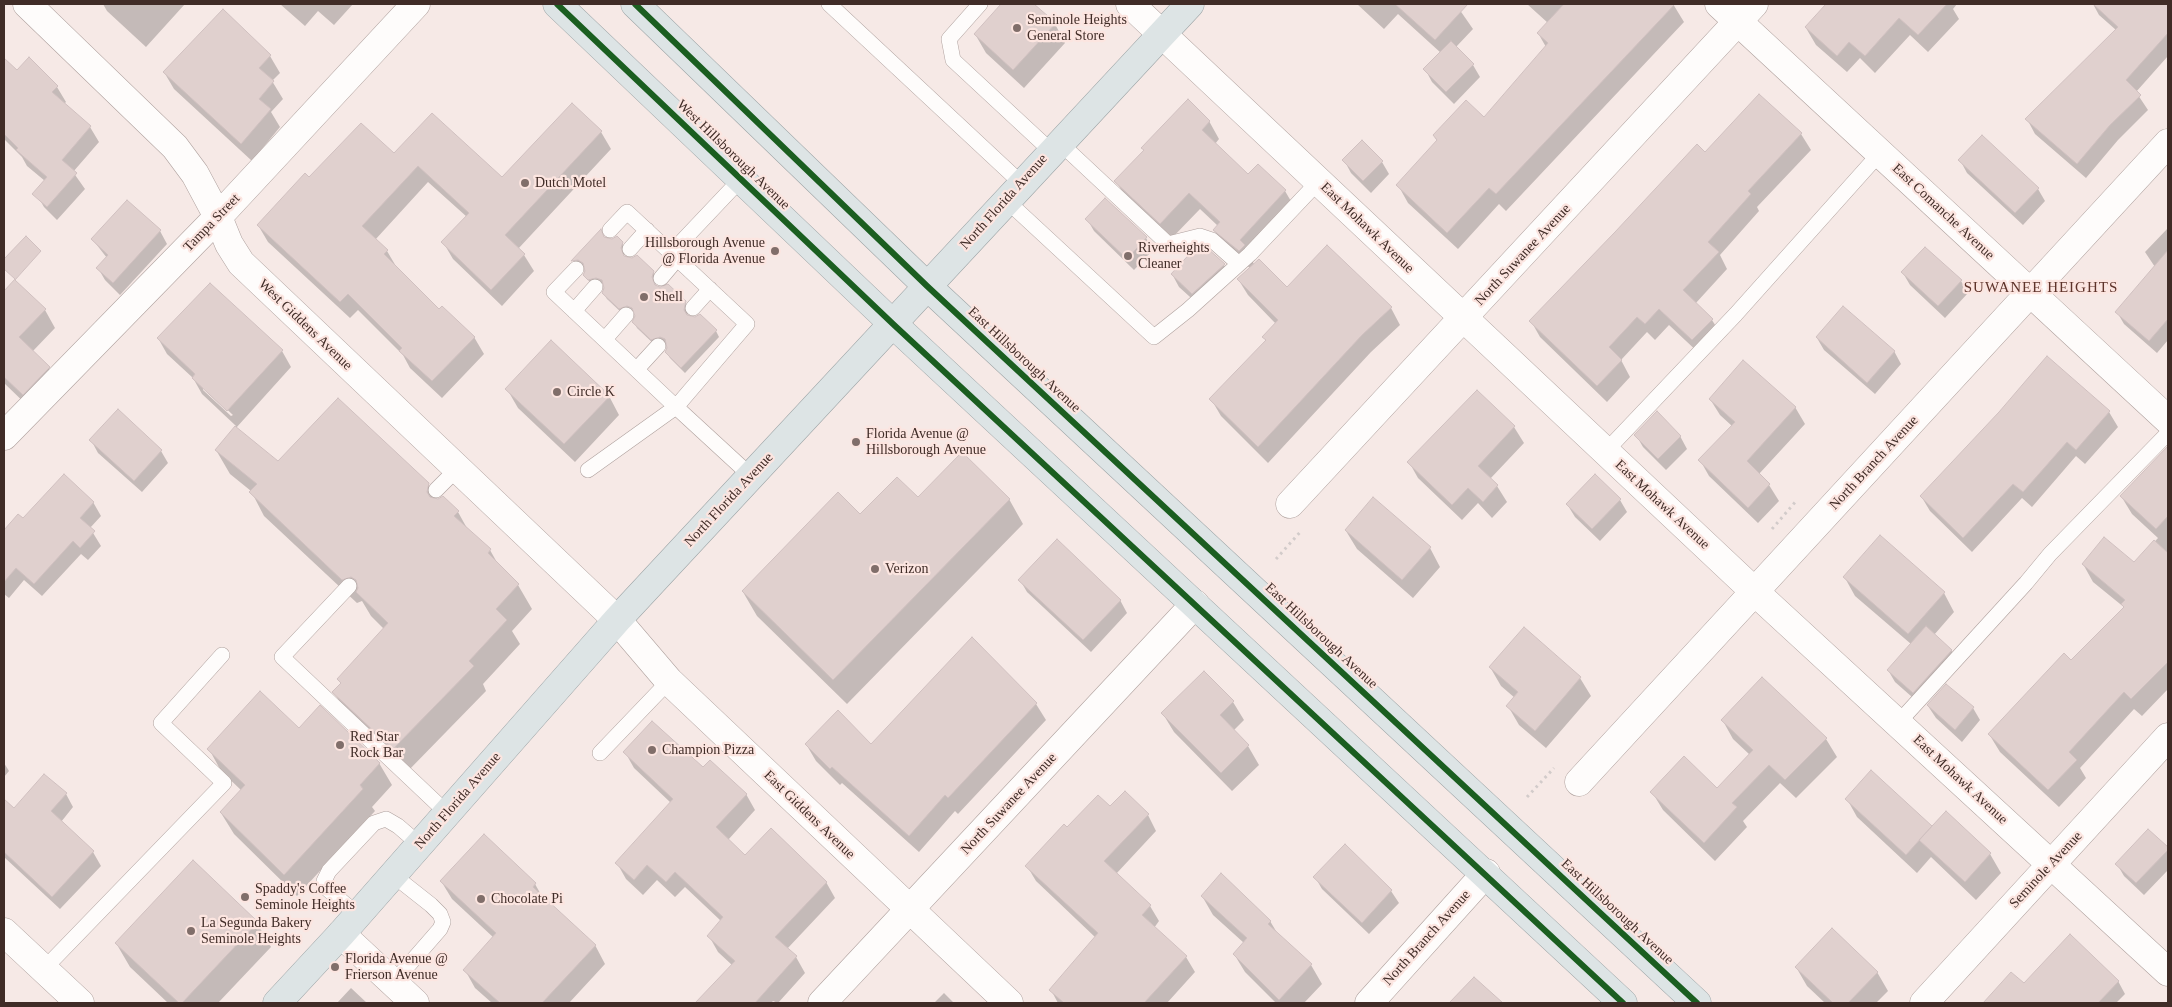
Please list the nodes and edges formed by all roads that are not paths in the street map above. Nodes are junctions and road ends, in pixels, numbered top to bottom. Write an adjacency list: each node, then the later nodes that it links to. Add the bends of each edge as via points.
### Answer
1 (27, 4): 17 (street, West Giddens Avenue, via 175,146 196,174)
2 (416, 4): 17 (street, Tampa Street)
3 (557, 4): 14 (main road, West Hillsborough Avenue)
4 (635, 4): 25 (main road)
5 (829, 4): 16 (lane)
6 (980, 4): 12 (lane, via 949,39 952,60)
7 (1130, 4): 10 (street, East Mohawk Avenue)
8 (1190, 4): 10 (main road, North Florida Avenue)
9 (1737, 10): 13 (street, East Comanche Avenue); 32 (street, North Suwanee Avenue)
10 (1161, 33): 12 (main road, North Florida Avenue); 15 (street, East Mohawk Avenue)
11 (2168, 144): 28 (street, North Branch Avenue)
12 (1055, 147): 16 (main road, North Florida Avenue); 22 (lane, via 1168,244 1200,236 1212,240)
13 (1880, 153): 28 (street, East Comanche Avenue); 41 (lane, via 1736,314)
14 (741, 179): 21 (lane); 33 (main road, West Hillsborough Avenue)
15 (1318, 182): 22 (lane); 32 (street, East Mohawk Avenue)
16 (1014, 192): 22 (lane, via 1154,337); 25 (main road, North Florida Avenue)
17 (218, 217): 40 (street, Tampa Street); 42 (street, West Giddens Avenue, via 241,263)
18 (610, 230): 19 (lane, via 628,212)
19 (647, 230): 20 (lane); 21 (lane)
20 (630, 249)
21 (674, 256): 24 (lane); 27 (lane)
22 (1239, 264)
23 (576, 269): 30 (lane, via 554,292)
24 (661, 278)
25 (927, 286): 33 (main road, North Florida Avenue); 75 (main road, East Hillsborough Avenue)
26 (595, 287): 30 (lane)
27 (710, 289): 29 (lane); 37 (lane, via 747,324)
28 (2030, 293): 38 (street, East Comanche Avenue); 48 (street, North Branch Avenue)
29 (693, 308)
30 (574, 310): 34 (lane)
31 (626, 315): 34 (lane)
32 (1463, 320): 41 (street, East Mohawk Avenue); 46 (street, North Suwanee Avenue)
33 (893, 324): 44 (main road, North Florida Avenue); 49 (main road)
34 (605, 339): 36 (lane)
35 (658, 346): 36 (lane)
36 (637, 369): 37 (lane)
37 (676, 407): 43 (lane); 44 (lane)
38 (2168, 420)
39 (2168, 433): 53 (lane, via 2050,554)
40 (4, 436)
41 (1605, 452): 48 (street, East Mohawk Avenue)
42 (457, 469): 45 (lane); 50 (street, West Giddens Avenue)
43 (588, 470)
44 (751, 476): 50 (main road, North Florida Avenue)
45 (436, 490)
46 (1290, 504)
47 (349, 586): 57 (lane, via 282,657)
48 (1755, 592): 53 (street, East Mohawk Avenue); 56 (street, North Branch Avenue)
49 (1195, 604): 60 (main road); 62 (street, North Suwanee Avenue)
50 (617, 620): 52 (street, East Giddens Avenue); 57 (main road, North Florida Avenue)
51 (222, 655): 65 (lane, via 162,723 224,783)
52 (669, 681): 55 (lane); 62 (street, East Giddens Avenue)
53 (1898, 723): 59 (street, East Mohawk Avenue)
54 (2168, 737): 59 (street, Seminole Avenue)
55 (600, 753)
56 (1579, 782)
57 (447, 813): 58 (main road, North Florida Avenue)
58 (420, 845): 61 (main road, North Florida Avenue); 63 (lane, via 386,819 374,824 329,871 325,886)
59 (2051, 864): 66 (street, East Mohawk Avenue); 76 (street, Seminole Avenue)
60 (1486, 873): 73 (street, North Branch Avenue); 74 (main road)
61 (393, 875): 63 (main road, North Florida Avenue); 67 (lane, via 432,905 443,922)
62 (910, 911): 71 (street, North Suwanee Avenue); 72 (street, East Giddens Avenue)
63 (350, 924): 67 (street); 69 (main road, North Florida Avenue)
64 (4, 932): 65 (street)
65 (44, 970): 68 (street)
66 (2168, 972)
67 (393, 982): 70 (street)
68 (80, 1003)
69 (277, 1003)
70 (415, 1003)
71 (822, 1003)
72 (1009, 1003)
73 (1369, 1003)
74 (1623, 1003)
75 (1697, 1003)
76 (1924, 1003)

